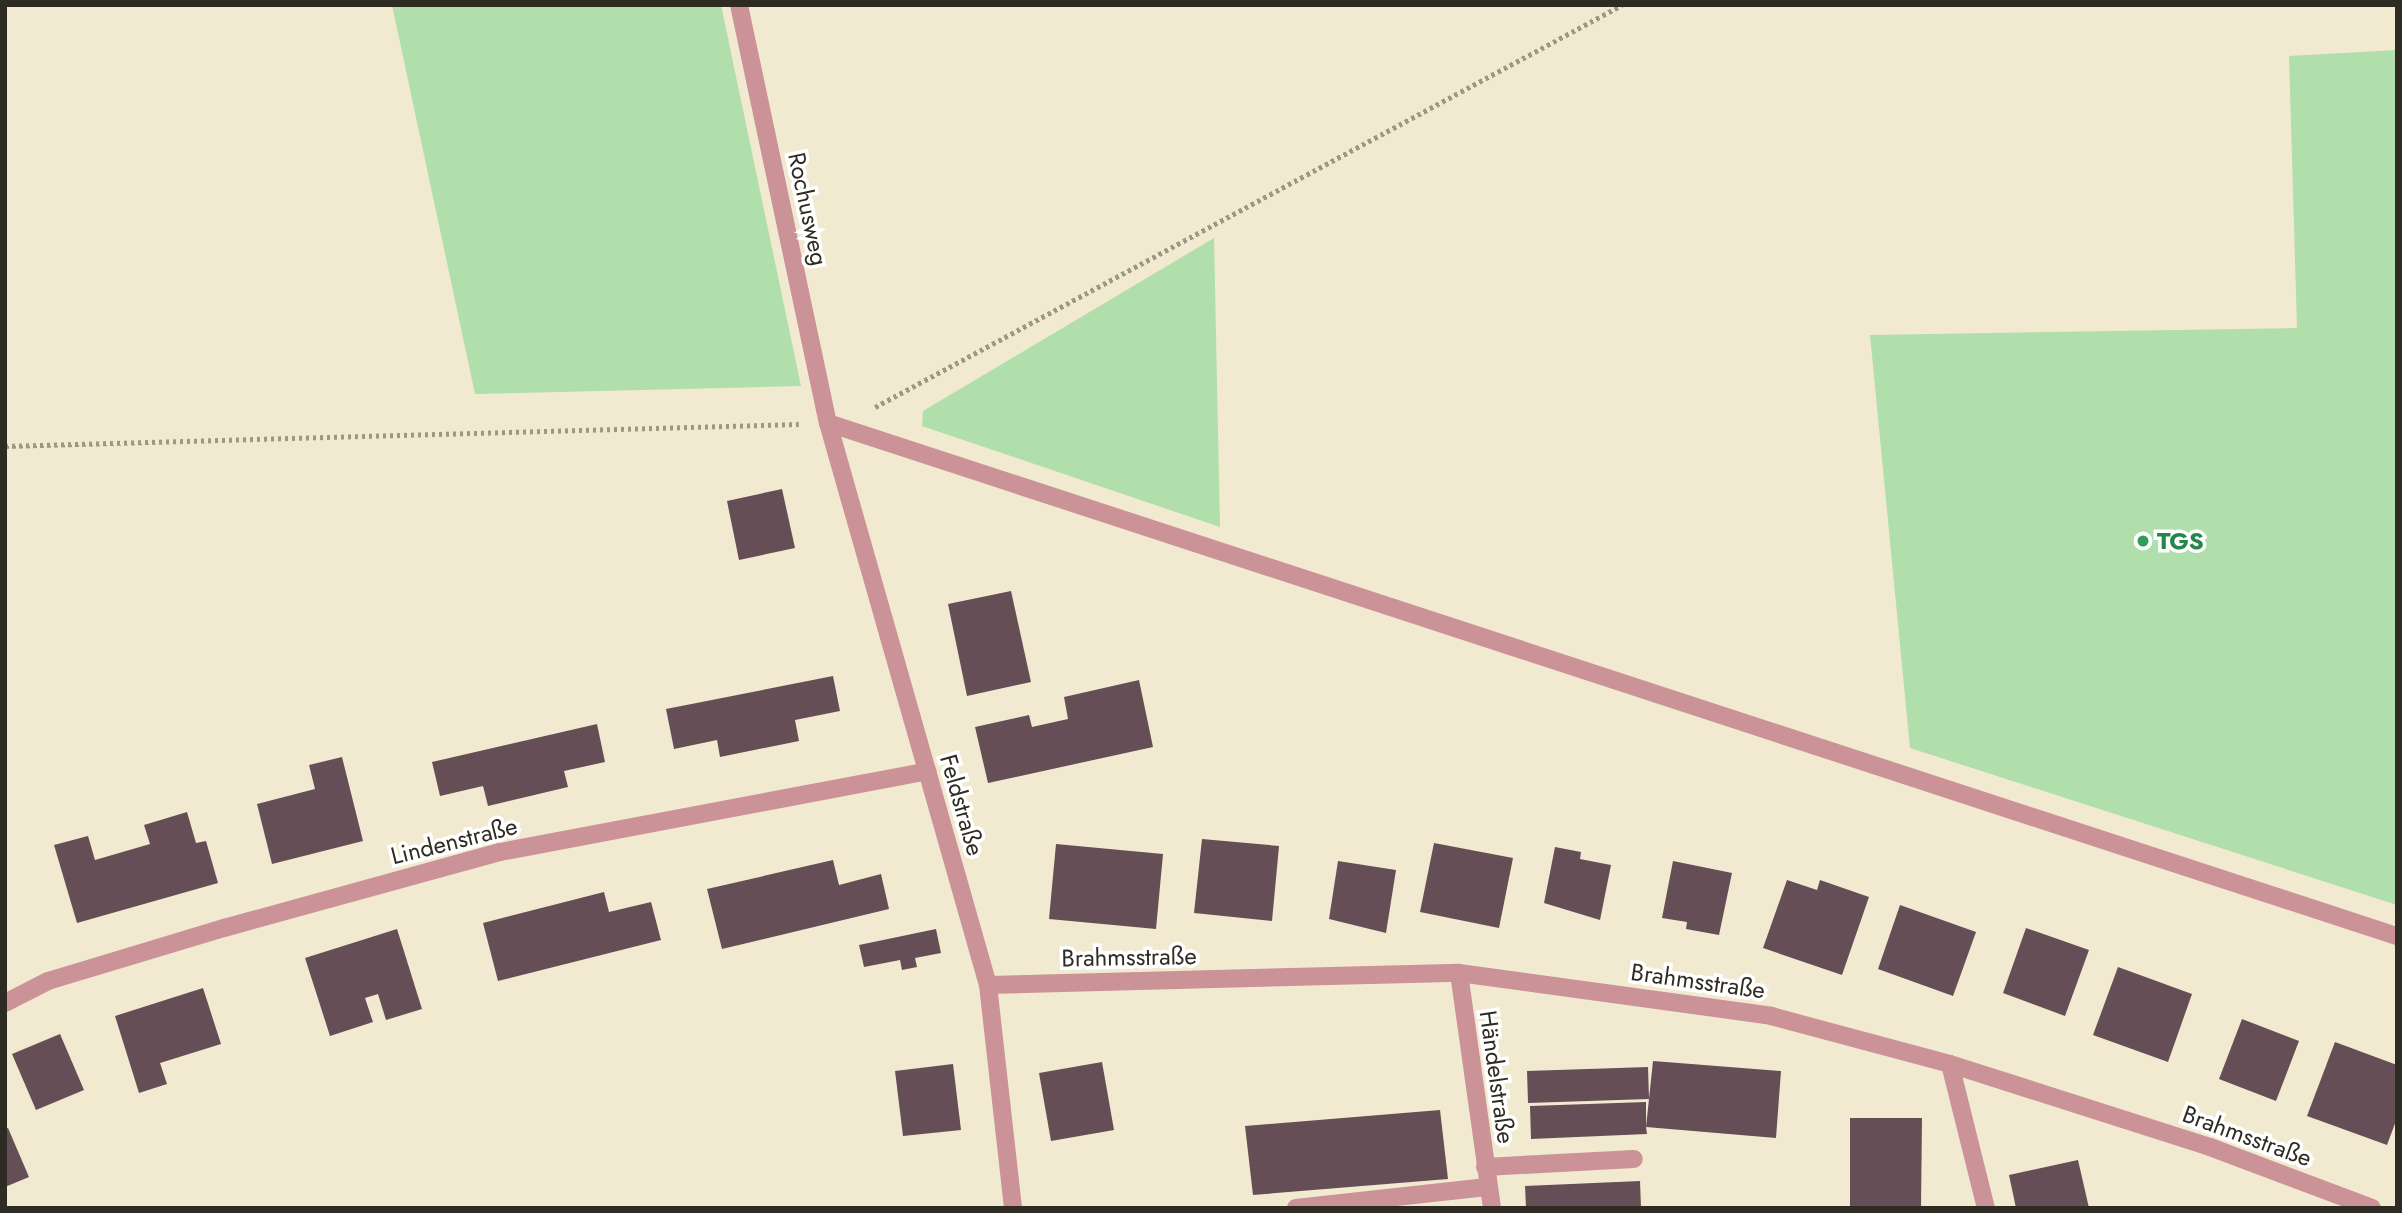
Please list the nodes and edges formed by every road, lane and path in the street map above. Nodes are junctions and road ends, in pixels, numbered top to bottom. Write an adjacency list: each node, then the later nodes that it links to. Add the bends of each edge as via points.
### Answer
1 (739, 5): 3 (street, Rochusweg)
2 (1622, 5): 3 (path, via 878,405)
3 (828, 423): 4 (path); 5 (street, Feldstraße); 6 (street)
4 (5, 446)
5 (927, 771): 8 (street, Feldstraße); 9 (street, Lindenstraße, via 500,852 48,981)
6 (2397, 936)
7 (1459, 973): 8 (street, Brahmsstraße); 10 (street, Brahmsstraße, via 1771,1016); 12 (street, Händelstraße)
8 (988, 985): 14 (street, Feldstraße)
9 (5, 1003)
10 (1950, 1064): 17 (street); 18 (street, Brahmsstraße, via 2210,1147)
11 (1634, 1159): 12 (street)
12 (1485, 1167): 13 (street, Händelstraße)
13 (1487, 1187): 15 (street); 16 (street, Händelstraße)
14 (1013, 1208)
15 (1296, 1208)
16 (1492, 1208)
17 (1986, 1208)
18 (2372, 1208)

